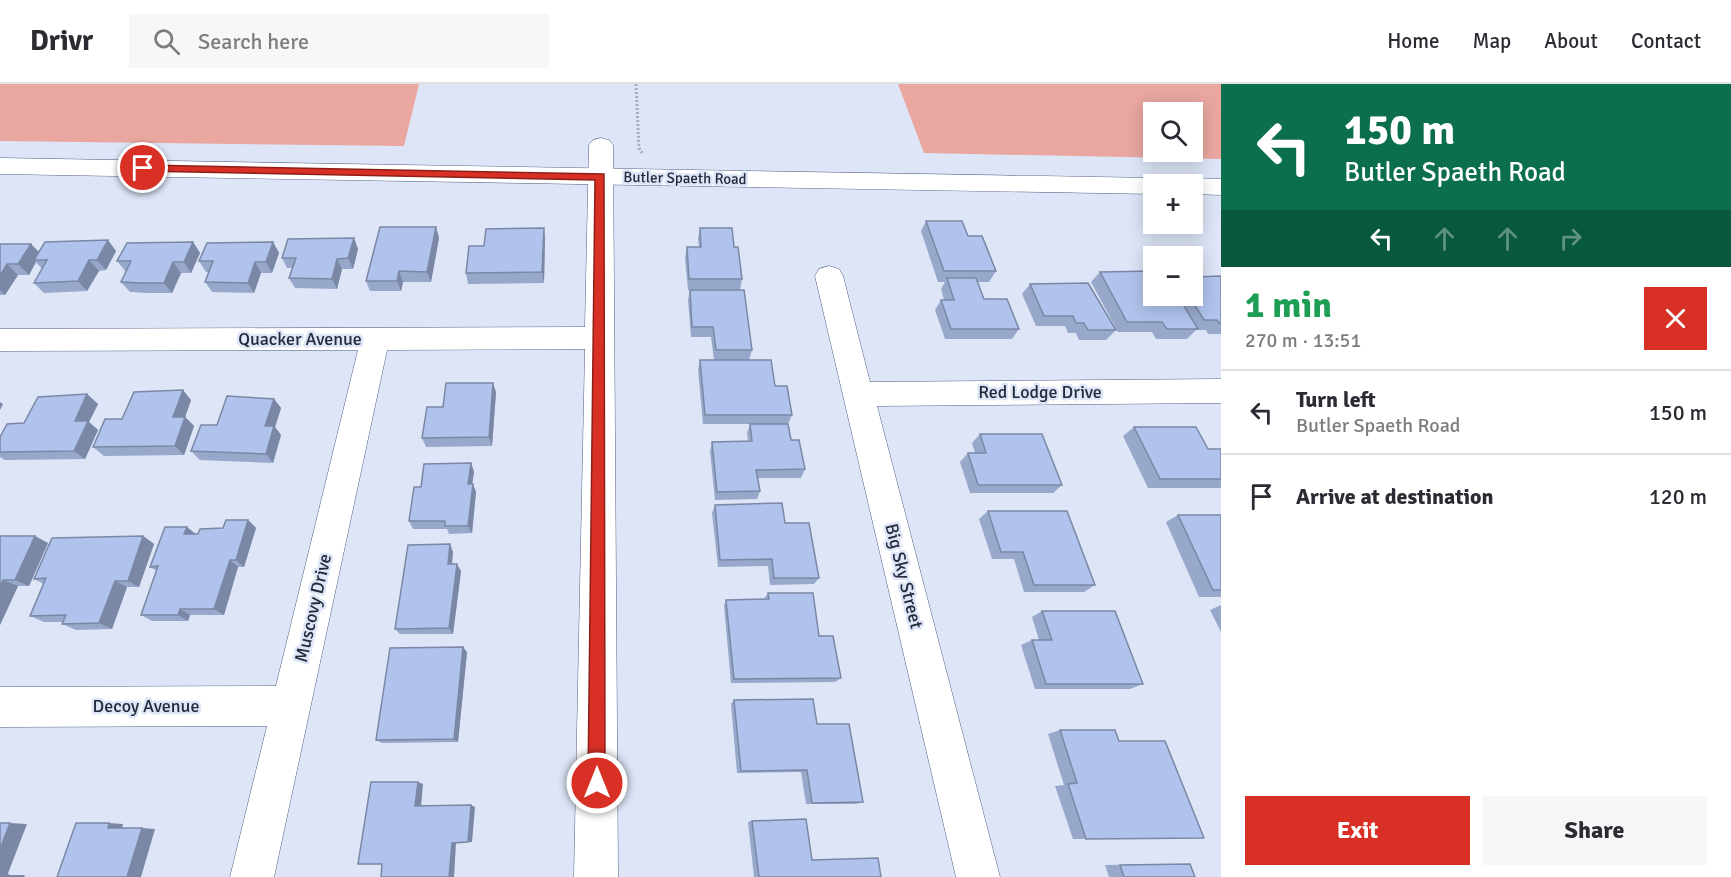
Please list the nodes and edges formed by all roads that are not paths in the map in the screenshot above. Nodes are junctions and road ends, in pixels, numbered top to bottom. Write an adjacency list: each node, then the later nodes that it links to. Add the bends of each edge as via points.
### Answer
1 (601, 161): 2 (street, Butler Spaeth Road); 3 (street, Butler Spaeth Road); 7 (street)
2 (0, 166)
3 (1143, 186)
4 (1203, 186): 5 (street)
5 (1221, 187)
6 (829, 276): 11 (street, Big Sky Street)
7 (599, 338): 8 (street, Quacker Avenue); 15 (street)
8 (375, 339): 9 (street, Quacker Avenue); 13 (street, Muscovy Drive)
9 (0, 340)
10 (1221, 391): 11 (street, Red Lodge Drive)
11 (859, 393): 16 (street, Big Sky Street)
12 (0, 706): 13 (street, Decoy Avenue)
13 (291, 706): 14 (street, Muscovy Drive)
14 (252, 877)
15 (596, 877)
16 (978, 877)

